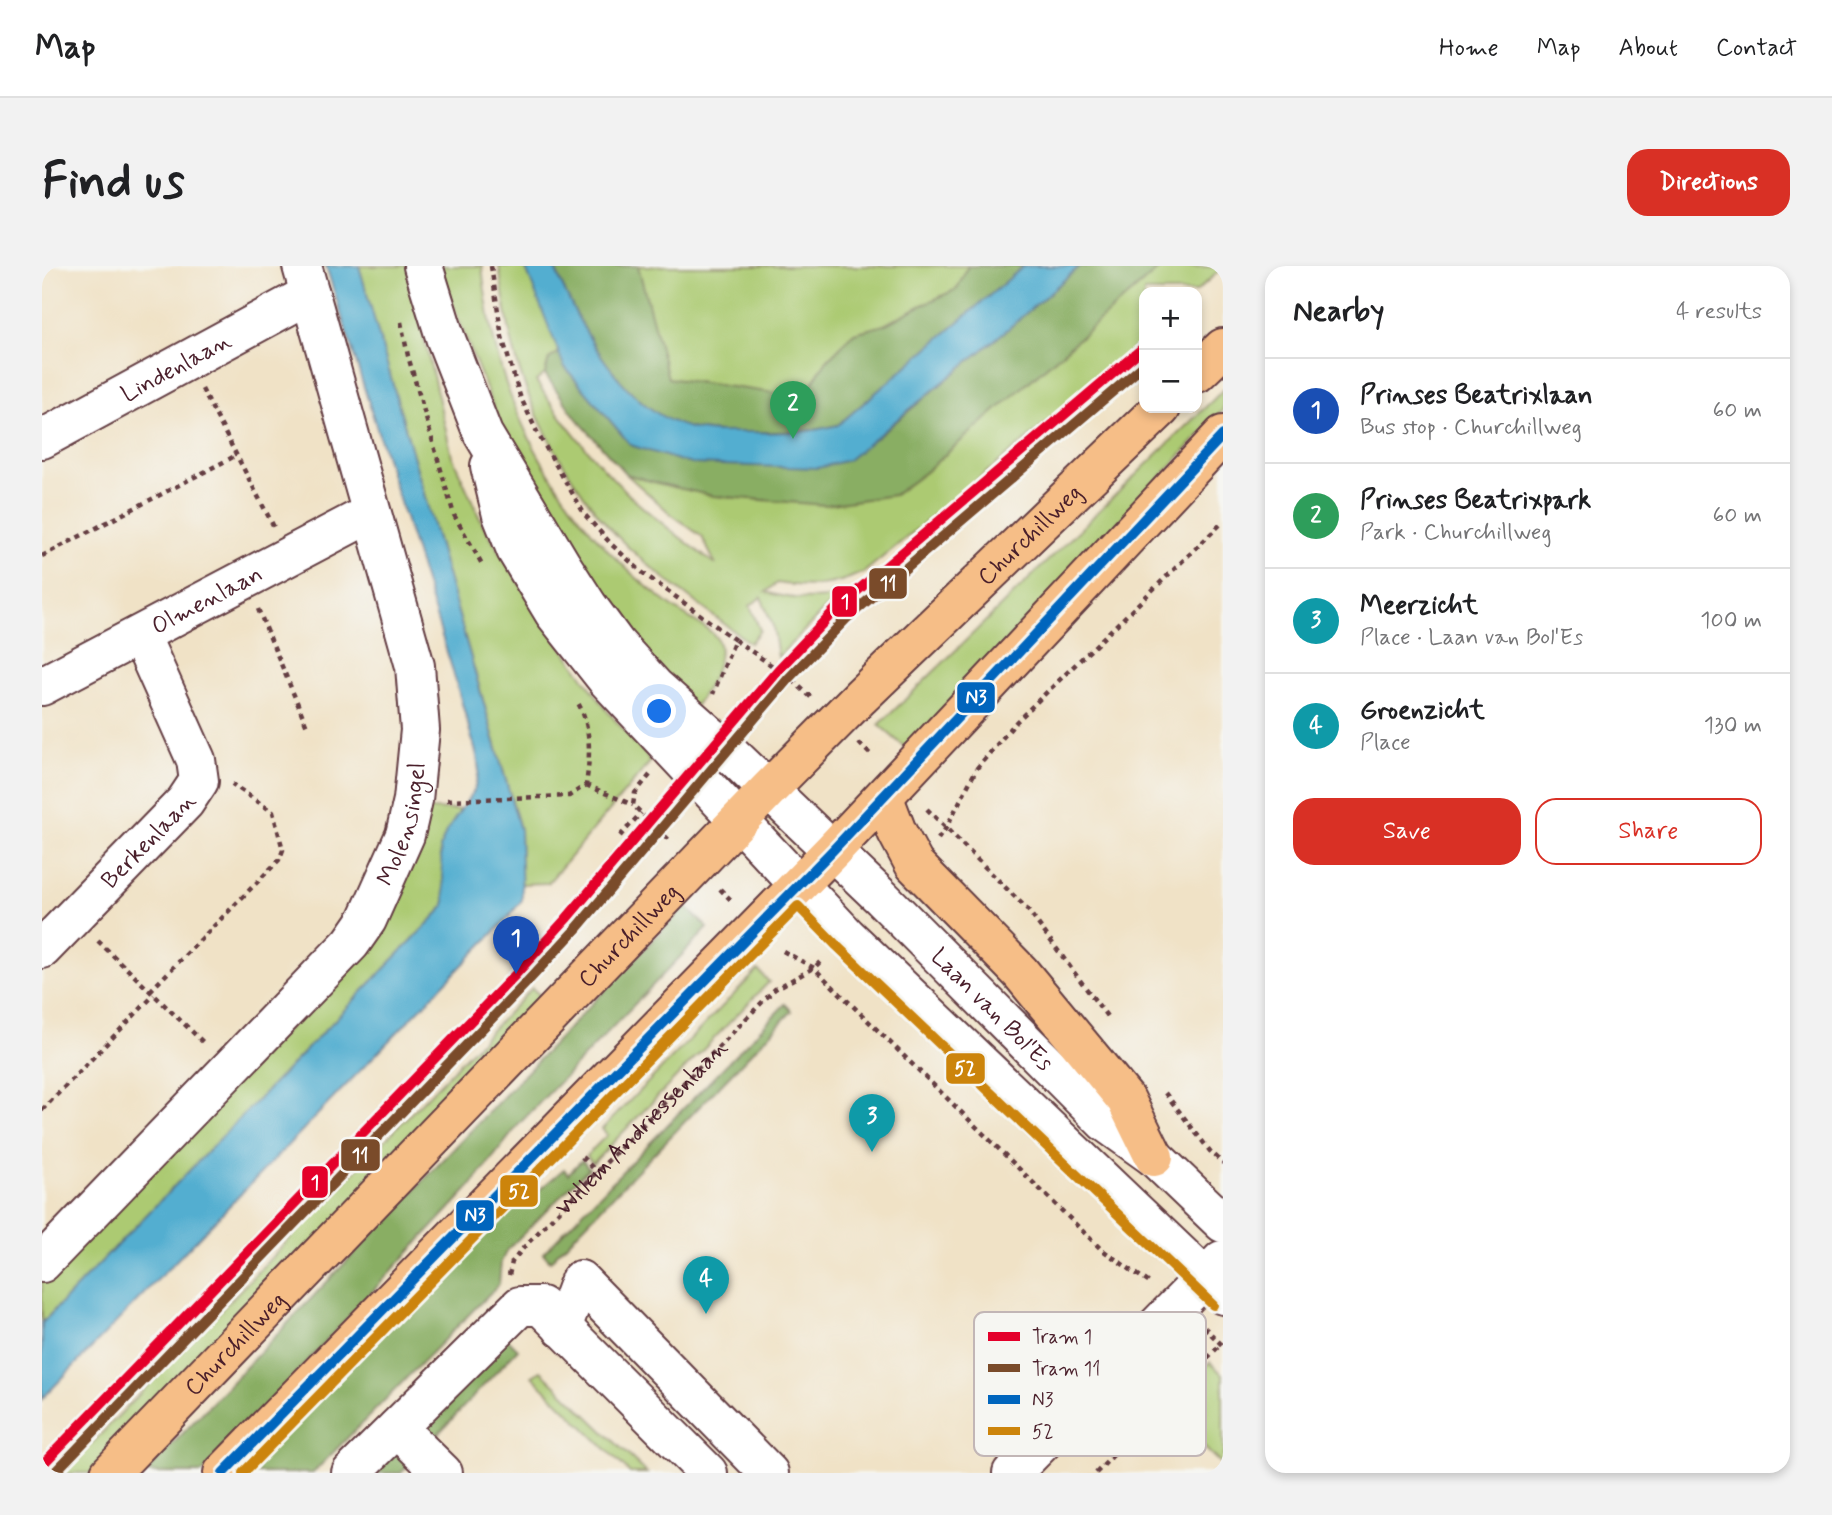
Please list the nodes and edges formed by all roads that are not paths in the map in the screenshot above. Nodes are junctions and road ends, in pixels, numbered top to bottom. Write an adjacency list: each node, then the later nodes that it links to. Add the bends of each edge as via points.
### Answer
1 (423, 266): 6 (street, via 445,337)
2 (306, 280): 8 (street, Lindenlaan, via 187,361); 9 (street, Molensingel)
3 (1223, 348): 4 (main road)
4 (1202, 368)
5 (1156, 413): 12 (main road, Churchillweg)
6 (484, 434): 12 (street, Laan van Bol'Es, via 561,564 616,645); 14 (street, Laan van Bol'Es, via 505,524 539,591 607,680)
7 (1223, 435): 13 (main road)
8 (42, 439)
9 (371, 513): 10 (street, Olmenlaan); 20 (street, Molensingel, via 415,666 419,730 405,835 352,943)
10 (140, 635): 11 (street, Olmenlaan); 17 (street, Berkenlaan, via 197,760 199,780 185,802)
11 (42, 686)
12 (768, 790): 14 (main road, Churchillweg); 15 (street, Laan van Bol'Es)
13 (884, 798): 15 (main road); 18 (main road, via 914,864 1020,972 1126,1100)
14 (739, 822): 16 (street, Laan van Bol'Es); 26 (main road, Churchillweg)
15 (833, 850): 16 (main road); 18 (street, Laan van Bol'Es, via 1105,1122)
16 (798, 886): 21 (street, Laan van Bol'Es); 27 (main road)
17 (42, 949)
18 (1154, 1157): 19 (street, Laan van Bol'Es)
19 (1223, 1223)
20 (42, 1263)
21 (1208, 1283): 22 (street)
22 (1178, 1312)
23 (562, 1328): 24 (street, via 541,1306 520,1306); 30 (street); 31 (street, via 580,1280)
24 (397, 1428): 28 (street); 29 (street)
25 (1030, 1456): 32 (street)
26 (110, 1473)
27 (223, 1473)
28 (351, 1473)
29 (443, 1473)
30 (708, 1473)
31 (769, 1473)
32 (1012, 1473)

